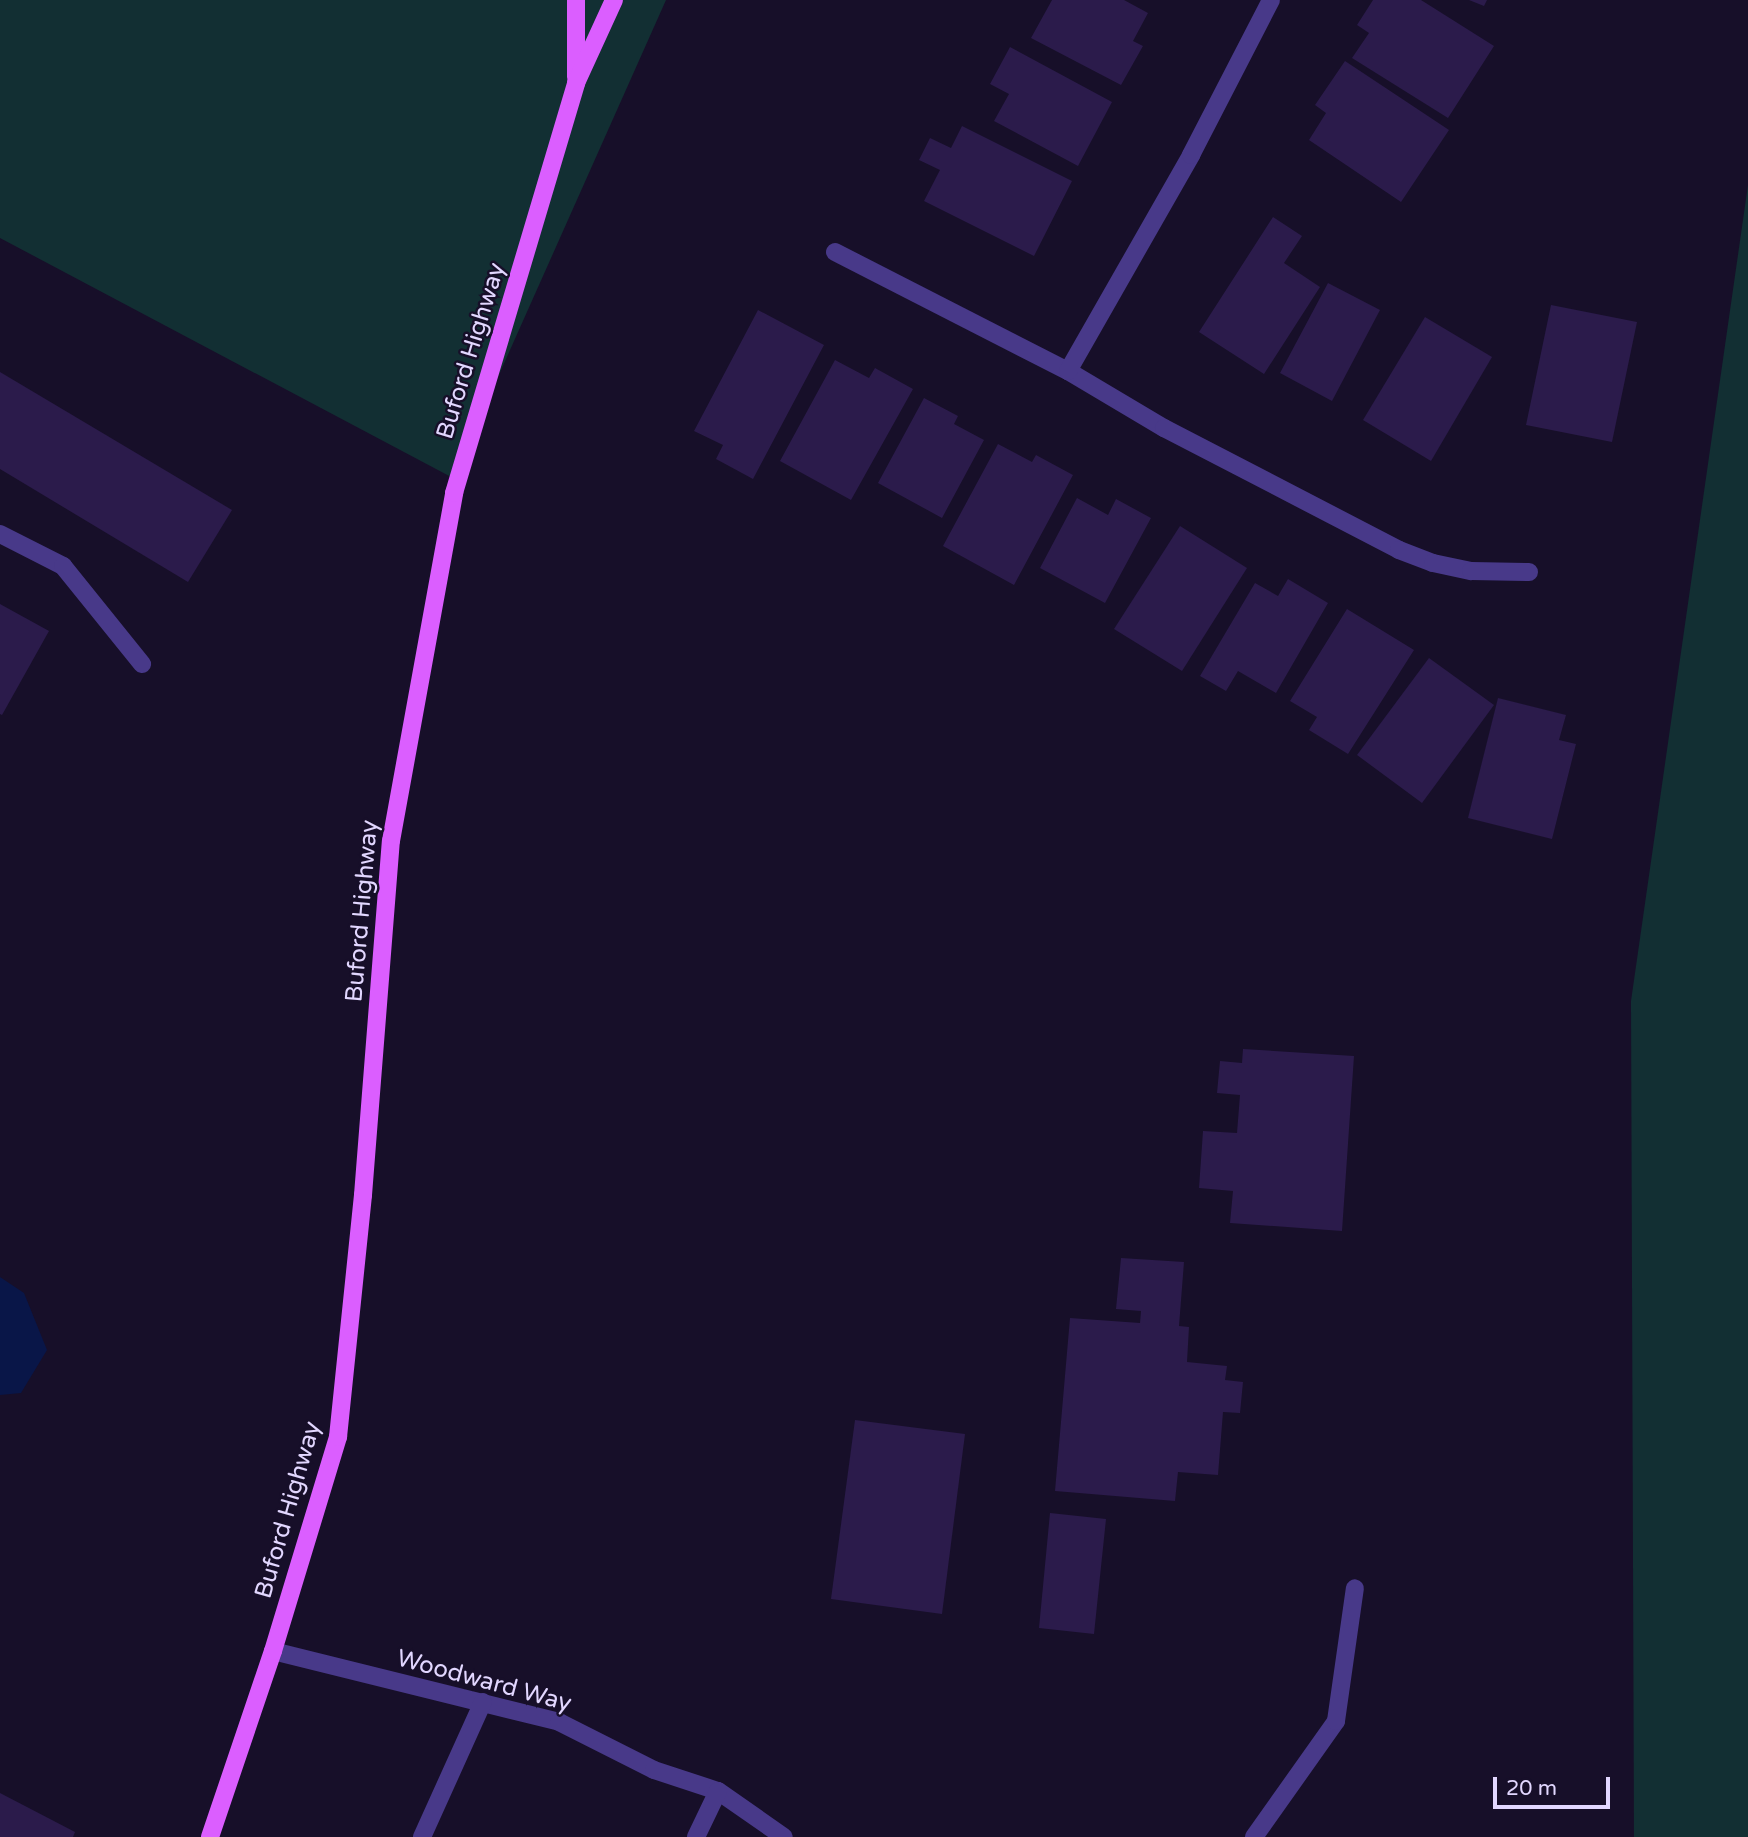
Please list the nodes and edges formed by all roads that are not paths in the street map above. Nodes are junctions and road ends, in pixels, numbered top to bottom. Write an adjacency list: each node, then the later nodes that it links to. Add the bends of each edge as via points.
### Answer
1 (576, 0): 4 (main road)
2 (614, 0): 4 (main road, Buford Highway)
3 (1272, 0): 6 (street, via 1191,155)
4 (576, 83): 11 (main road, Buford Highway, via 454,493 391,841 338,1437)
5 (835, 252): 6 (street)
6 (1068, 371): 8 (street, via 1164,428 1399,550 1471,571)
7 (0, 534): 9 (street, via 63,566)
8 (1529, 572)
9 (142, 664)
10 (1355, 1588): 18 (street, via 1336,1721)
11 (273, 1651): 12 (street, Woodward Way); 14 (main road, Buford Highway)
12 (483, 1702): 13 (street, Woodward Way, via 559,1722 654,1770); 15 (street)
13 (719, 1791): 16 (street); 17 (street, Woodward Way)
14 (211, 1837)
15 (422, 1837)
16 (696, 1837)
17 (784, 1837)
18 (1254, 1837)

